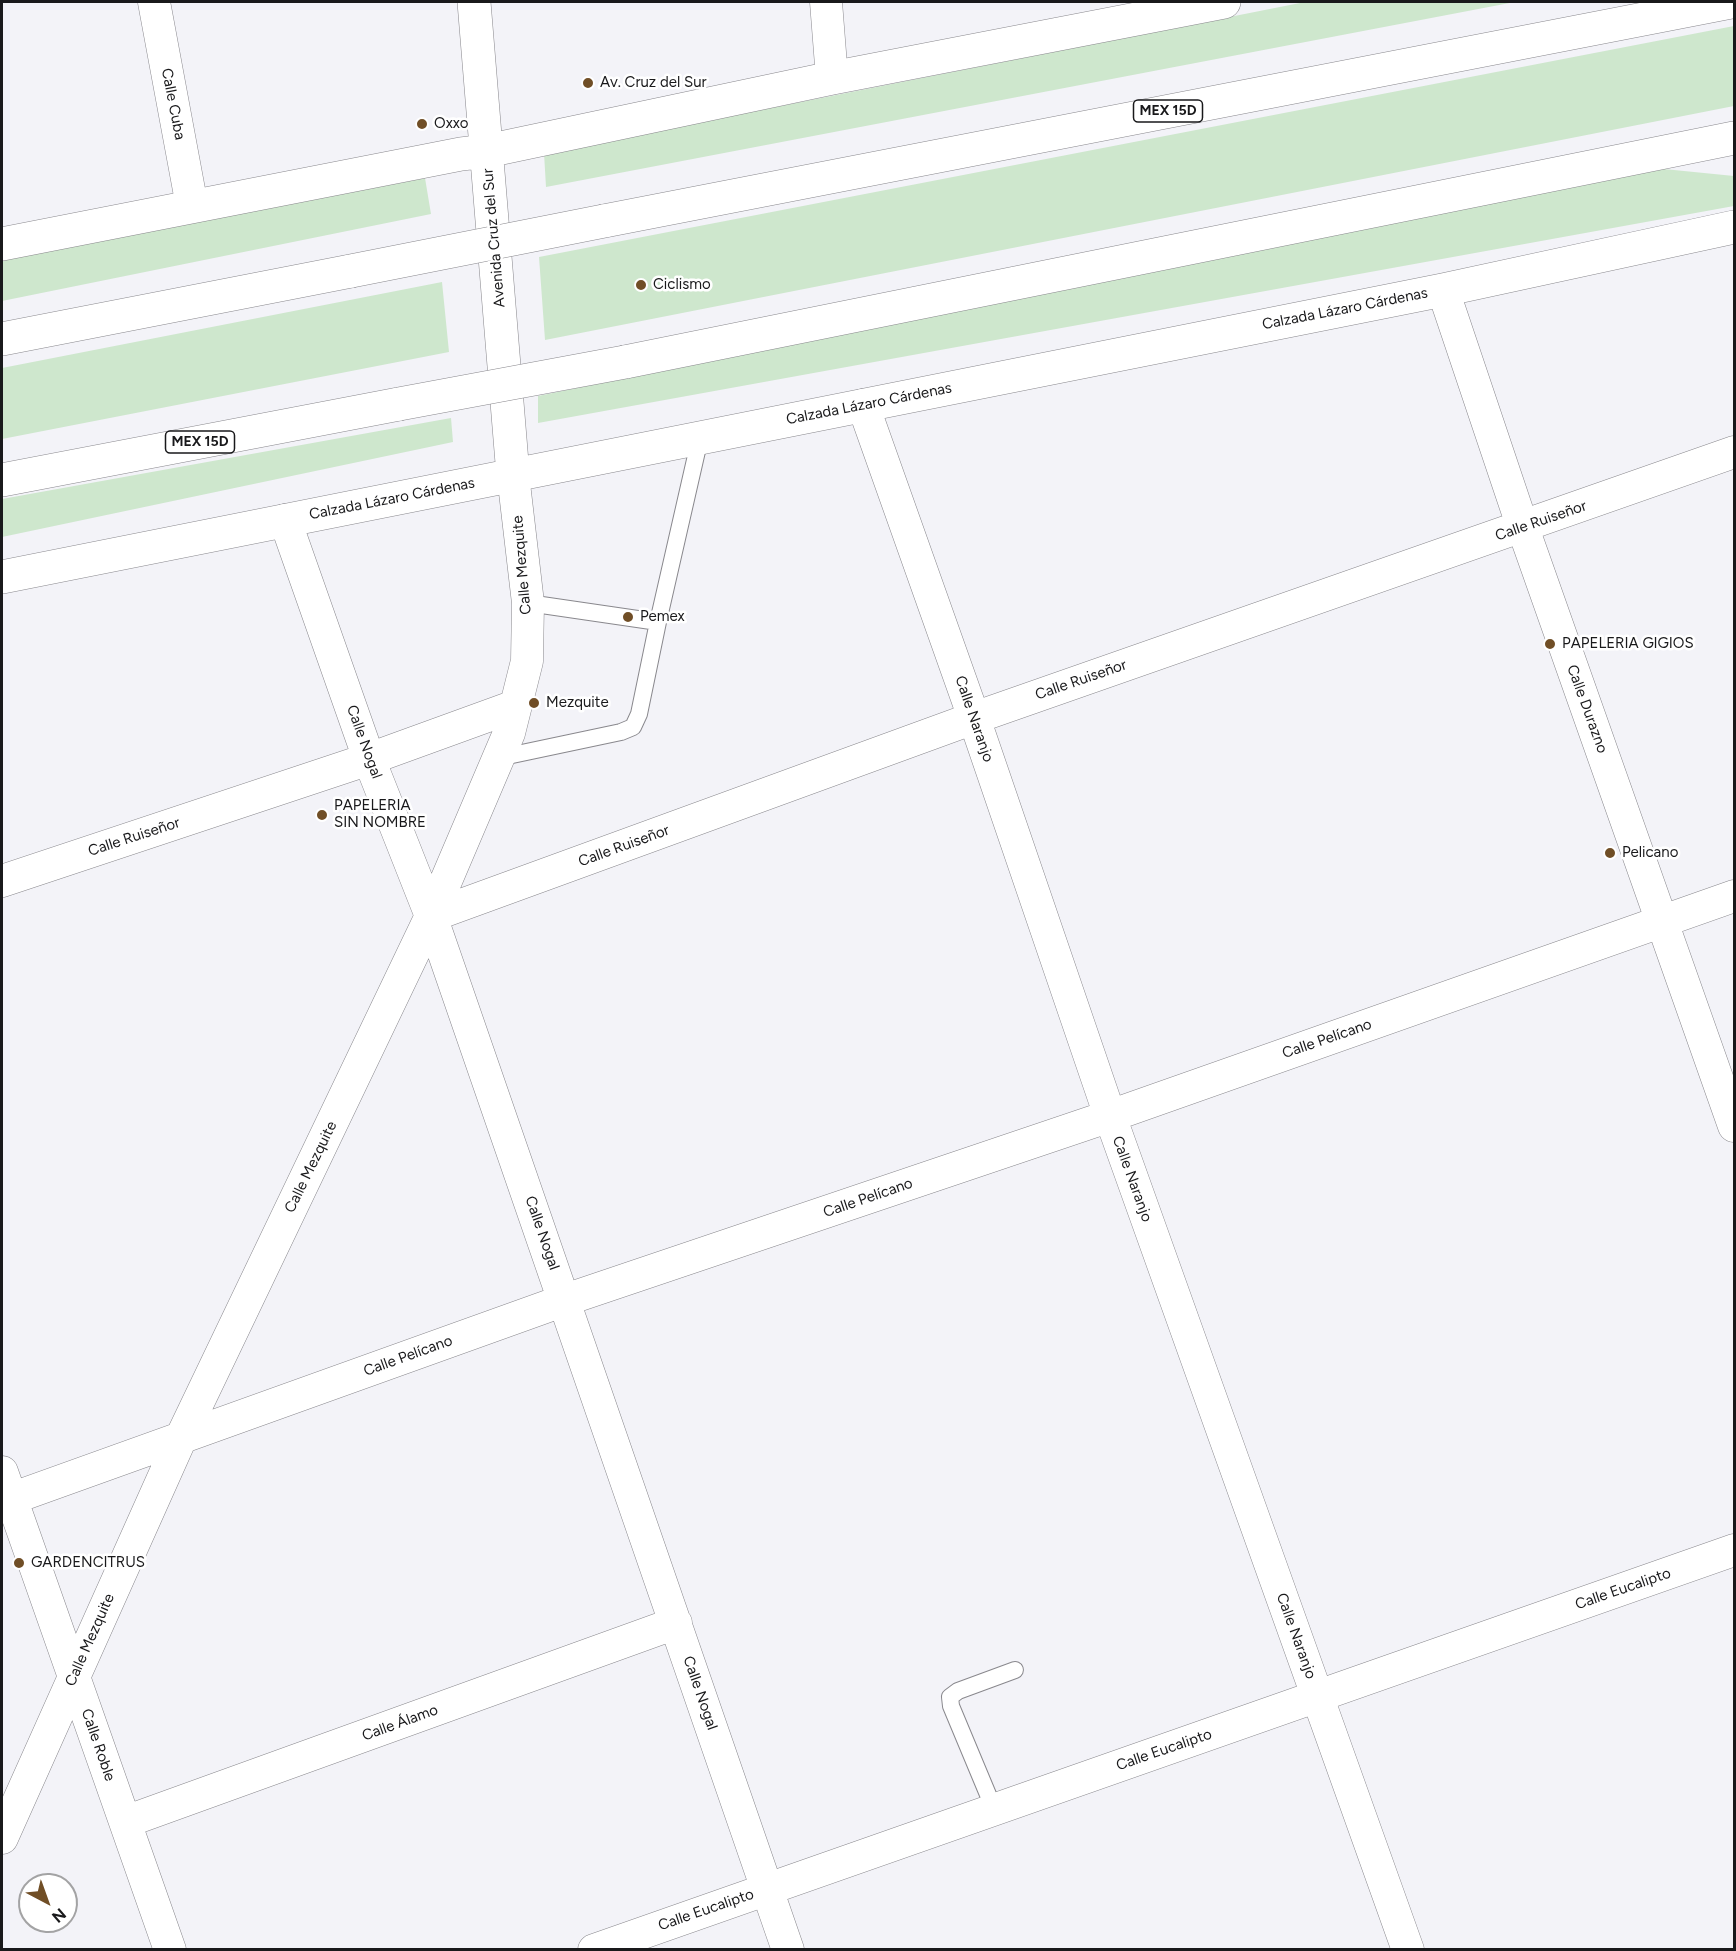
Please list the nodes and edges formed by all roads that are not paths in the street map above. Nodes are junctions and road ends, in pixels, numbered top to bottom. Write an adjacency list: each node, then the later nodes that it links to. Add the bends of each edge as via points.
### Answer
1 (154, 2): 12 (street, Calle Cuba)
2 (474, 2): 9 (main road, Avenida Cruz del Sur)
3 (826, 2): 7 (street)
4 (1224, 2): 6 (main road)
5 (1731, 2): 16 (main road, MEX 15D, bridge)
6 (1120, 11): 7 (main road)
7 (832, 78): 9 (main road)
8 (1734, 138): 10 (main road, MEX 15D)
9 (487, 151): 12 (main road); 20 (main road, Avenida Cruz del Sur)
10 (1655, 153): 11 (main road); 21 (main road, MEX 15D, bridge, via 625,362)
11 (1734, 159)
12 (192, 206): 14 (main road)
13 (1734, 227): 15 (main road, Calzada Lázaro Cárdenas)
14 (2, 244)
15 (1443, 290): 17 (main road, Calzada Lázaro Cárdenas); 23 (street, Calle Durazno)
16 (2, 339)
17 (863, 405): 18 (main road, Calzada Lázaro Cárdenas); 28 (street, Calle Naranjo)
18 (700, 438): 20 (main road, Calzada Lázaro Cárdenas); 26 (lane)
19 (1734, 452): 23 (street, Calle Ruiseñor)
20 (513, 475): 22 (main road, Calzada Lázaro Cárdenas); 25 (street, Calle Mezquite)
21 (2, 480)
22 (285, 520): 24 (main road, Calzada Lázaro Cárdenas); 30 (street, Calle Nogal)
23 (1522, 528): 28 (street, Calle Ruiseñor); 34 (street, Calle Durazno)
24 (2, 577)
25 (528, 603): 26 (lane); 27 (street, Calle Mezquite, via 527,661)
26 (658, 622): 29 (lane, via 633,727)
27 (515, 706): 29 (street, Calle Mezquite); 30 (street, Calle Ruiseñor)
28 (974, 718): 33 (street, Calle Ruiseñor); 35 (street, Calle Naranjo)
29 (498, 758): 33 (street, Calle Mezquite)
30 (369, 759): 31 (street, Calle Ruiseñor); 33 (street, Calle Nogal)
31 (2, 881)
32 (1734, 896): 34 (street, Calle Pelícano)
33 (431, 916): 37 (street, Calle Nogal); 38 (street, Calle Mezquite)
34 (1662, 920): 35 (street, Calle Pelícano); 36 (street, Calle Durazno)
35 (1110, 1116): 37 (street, Calle Pelícano); 44 (street, Calle Naranjo)
36 (1734, 1126)
37 (565, 1300): 38 (street, Calle Pelícano); 41 (street, Calle Nogal)
38 (181, 1438): 39 (street, Calle Pelícano); 43 (street, Calle Mezquite)
39 (4, 1491): 43 (street, Calle Roble)
40 (1734, 1550): 44 (street, Calle Eucalipto)
41 (676, 1623): 46 (street, Calle Álamo); 48 (street, Calle Nogal)
42 (1015, 1670): 45 (lane, via 958,1690 950,1697)
43 (74, 1677): 46 (street, Calle Roble); 47 (street, Calle Mezquite)
44 (1317, 1696): 45 (street, Calle Eucalipto); 52 (street, Calle Naranjo)
45 (994, 1809): 48 (street, Calle Eucalipto)
46 (125, 1822): 49 (street, Calle Roble)
47 (2, 1838)
48 (767, 1889): 50 (street, Calle Eucalipto); 51 (street, Calle Nogal)
49 (170, 1950)
50 (594, 1950)
51 (788, 1950)
52 (1408, 1950)

